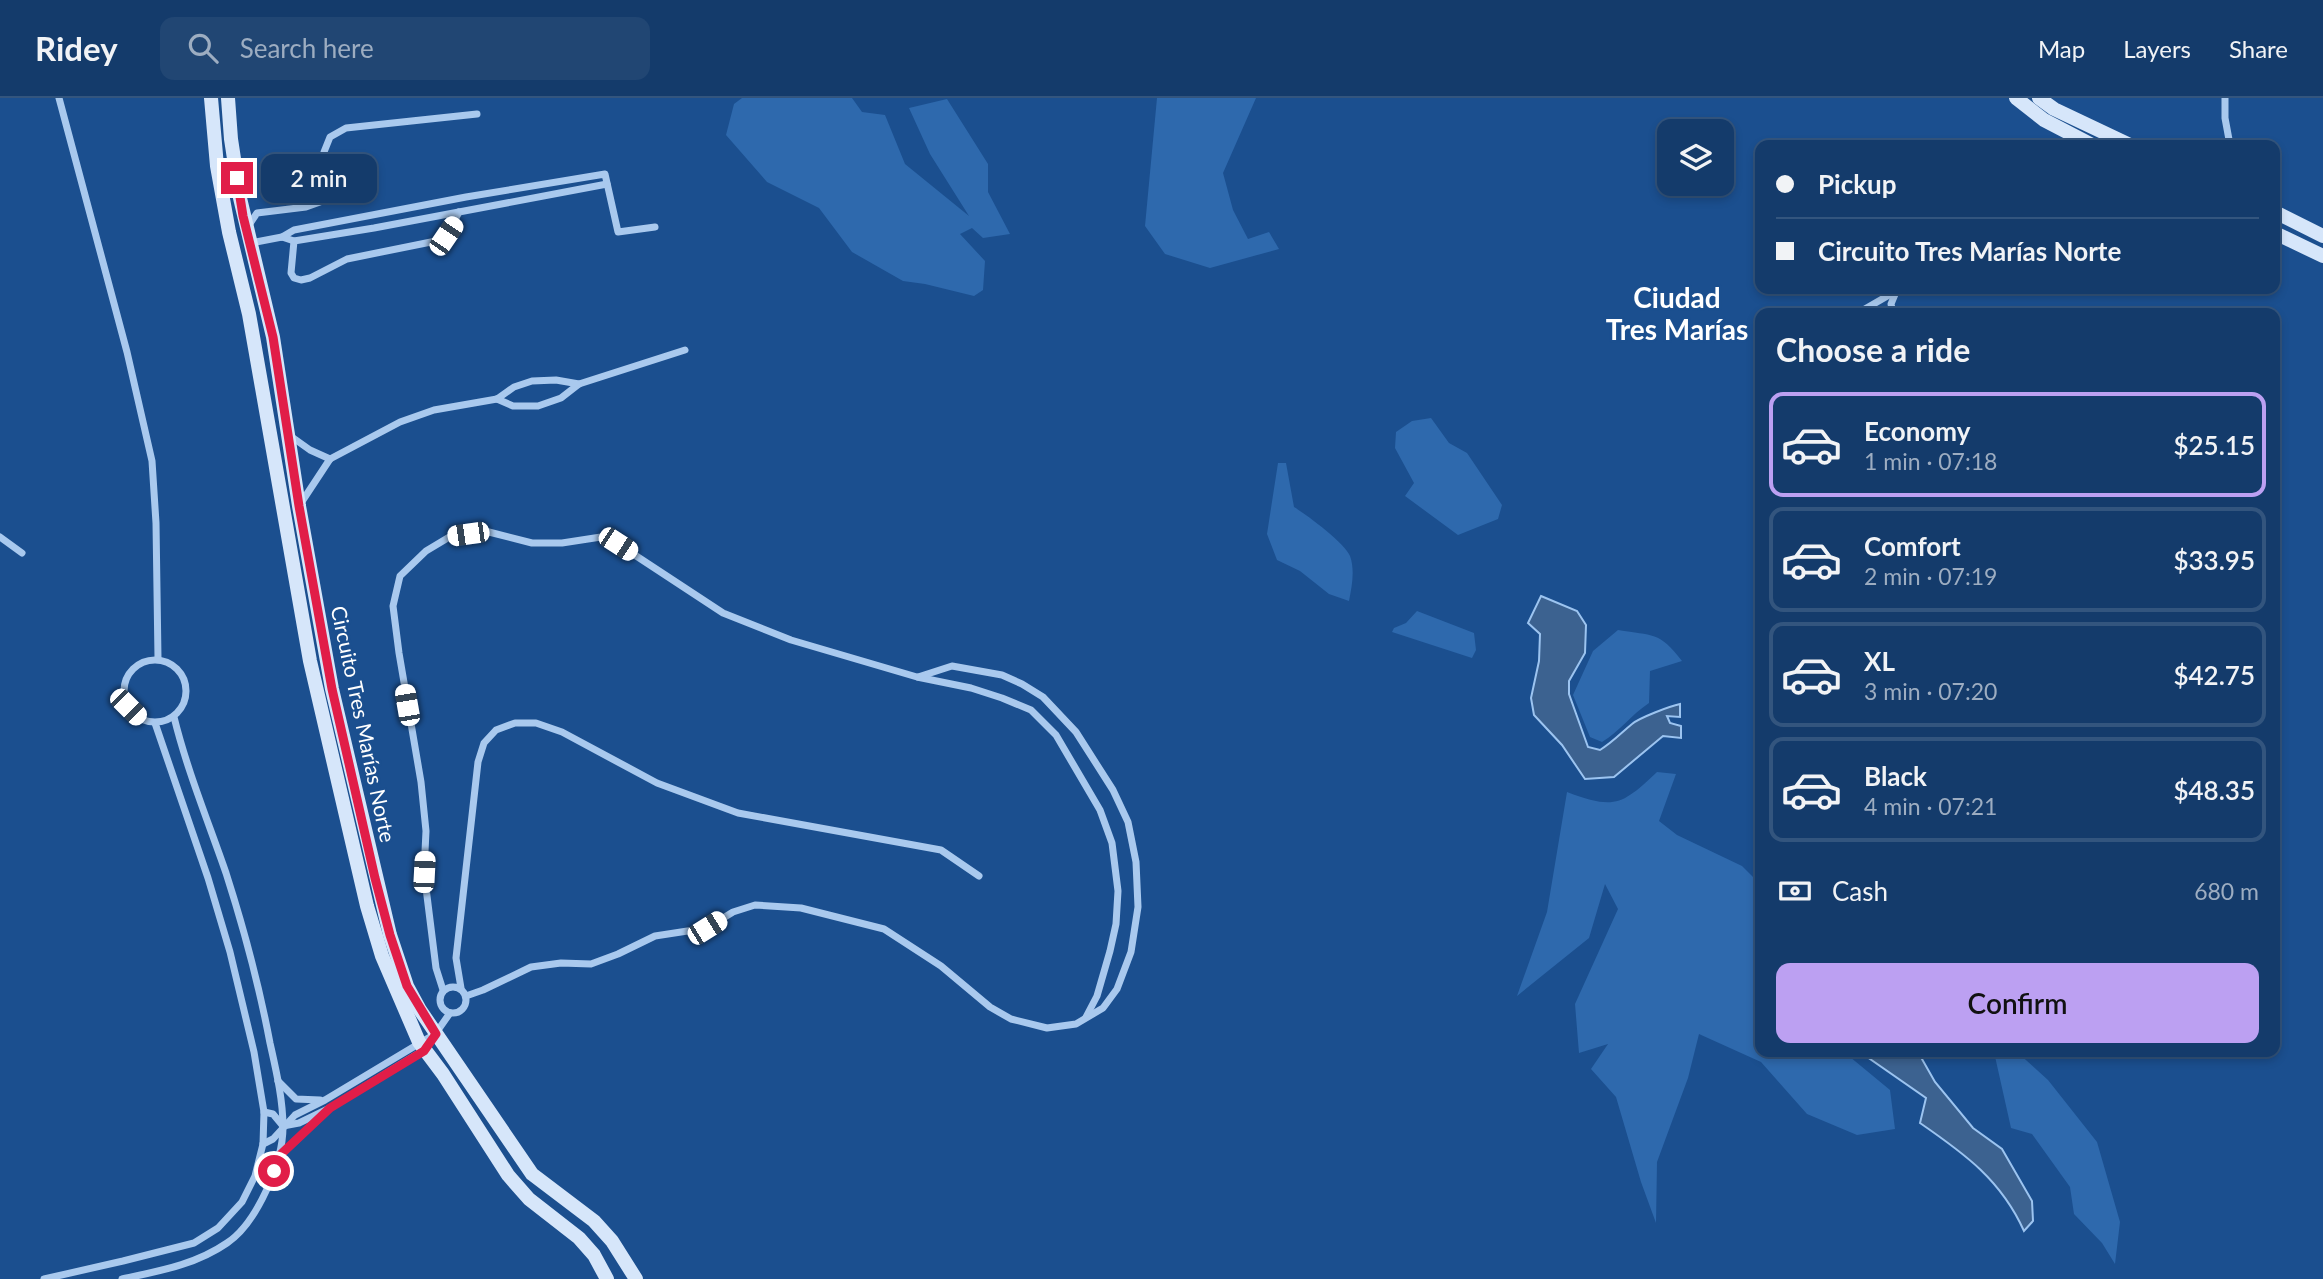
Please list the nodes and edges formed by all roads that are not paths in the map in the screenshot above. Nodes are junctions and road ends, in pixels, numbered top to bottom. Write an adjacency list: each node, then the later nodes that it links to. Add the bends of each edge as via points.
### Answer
1 (59, 98): 35 (street, via 152,461)
2 (211, 98): 46 (street, Circuito Tres Marías Norte, via 222,193 251,325 310,661 367,906 382,956)
3 (228, 98): 13 (street, Circuito Tres Marías Norte)
4 (2016, 98): 8 (street, via 2044,120)
5 (2039, 98): 9 (street)
6 (2225, 98): 10 (street)
7 (477, 114): 16 (street, via 346,128 330,137 324,152 327,191 320,202)
8 (2082, 140)
9 (2119, 140)
10 (2229, 140)
11 (607, 184): 12 (street, via 605,174); 14 (street); 18 (street, via 618,232)
12 (466, 197): 14 (street); 22 (street, via 294,230)
13 (240, 198): 16 (street); 20 (street, Circuito Tres Marías Norte)
14 (469, 210): 15 (street)
15 (459, 212): 23 (street); 23 (street, via 446,236 436,241 347,259 301,280 291,273)
16 (257, 213): 20 (street)
17 (2280, 214): 21 (street)
18 (655, 227)
19 (2280, 235): 24 (street)
20 (249, 236): 22 (street); 30 (street, Circuito Tres Marías Norte, via 273,337)
21 (2323, 236)
22 (282, 237): 23 (street)
23 (294, 241)
24 (2323, 256)
25 (1890, 294): 26 (street)
26 (1866, 308)
27 (685, 350): 28 (street)
28 (579, 384): 29 (street, via 533,382); 29 (street, via 561,398 538,406)
29 (496, 399): 31 (street, via 434,410)
30 (288, 434): 31 (street); 32 (street, Circuito Tres Marías Norte)
31 (330, 459): 32 (street)
32 (299, 506): 45 (street, Circuito Tres Marías Norte, via 332,689 387,924 407,986)
33 (0, 537): 34 (street)
34 (22, 553)
35 (158, 659): 37 (street, via 174,665 186,681 186,701); 38 (street, via 139,664 128,676 124,692 128,707 139,718)
36 (917, 677): 41 (street, via 791,640 723,613 601,537 532,543 485,531 451,536 426,551 400,576 393,606 421,782 424,872); 44 (street, via 971,688 1031,710 1056,735 1100,810 1112,843 1118,891 1116,924 1097,996); 44 (street, via 952,666 1002,674 1022,684 1043,697 1076,732 1113,790 1128,822 1138,906 1131,952 1117,989 1103,1008)
37 (174, 717): 38 (street); 47 (street, via 250,947)
38 (155, 723): 50 (street, via 230,952)
39 (979, 876): 40 (street, via 941,850 738,813 657,783 562,732 536,723 515,723 490,736 478,762 456,958)
40 (461, 989): 41 (street); 42 (street)
41 (443, 990): 43 (street, via 439,999)
42 (466, 996): 43 (street, via 466,1005); 44 (street, via 531,967 591,964 655,936 707,928 755,905 801,908 884,929 1011,1019 1047,1028 1076,1024)
43 (450, 1013): 45 (street)
44 (1086, 1017)
45 (436, 1034): 46 (street); 57 (street, Circuito Tres Marías Norte, via 532,1174 594,1221)
46 (422, 1046): 48 (street); 49 (street); 56 (street, Circuito Tres Marías Norte, via 517,1188 579,1238)
47 (278, 1081): 48 (street, via 296,1099); 51 (street)
48 (325, 1100): 51 (street)
49 (330, 1108): 51 (street); 53 (street)
50 (264, 1112): 51 (street); 52 (street)
51 (283, 1126): 52 (street); 53 (street)
52 (263, 1144): 54 (street, via 242,1202 218,1228 194,1243)
53 (278, 1157): 55 (street, via 270,1186 229,1242 192,1263)
54 (44, 1279)
55 (122, 1279)
56 (607, 1279)
57 (636, 1279)

